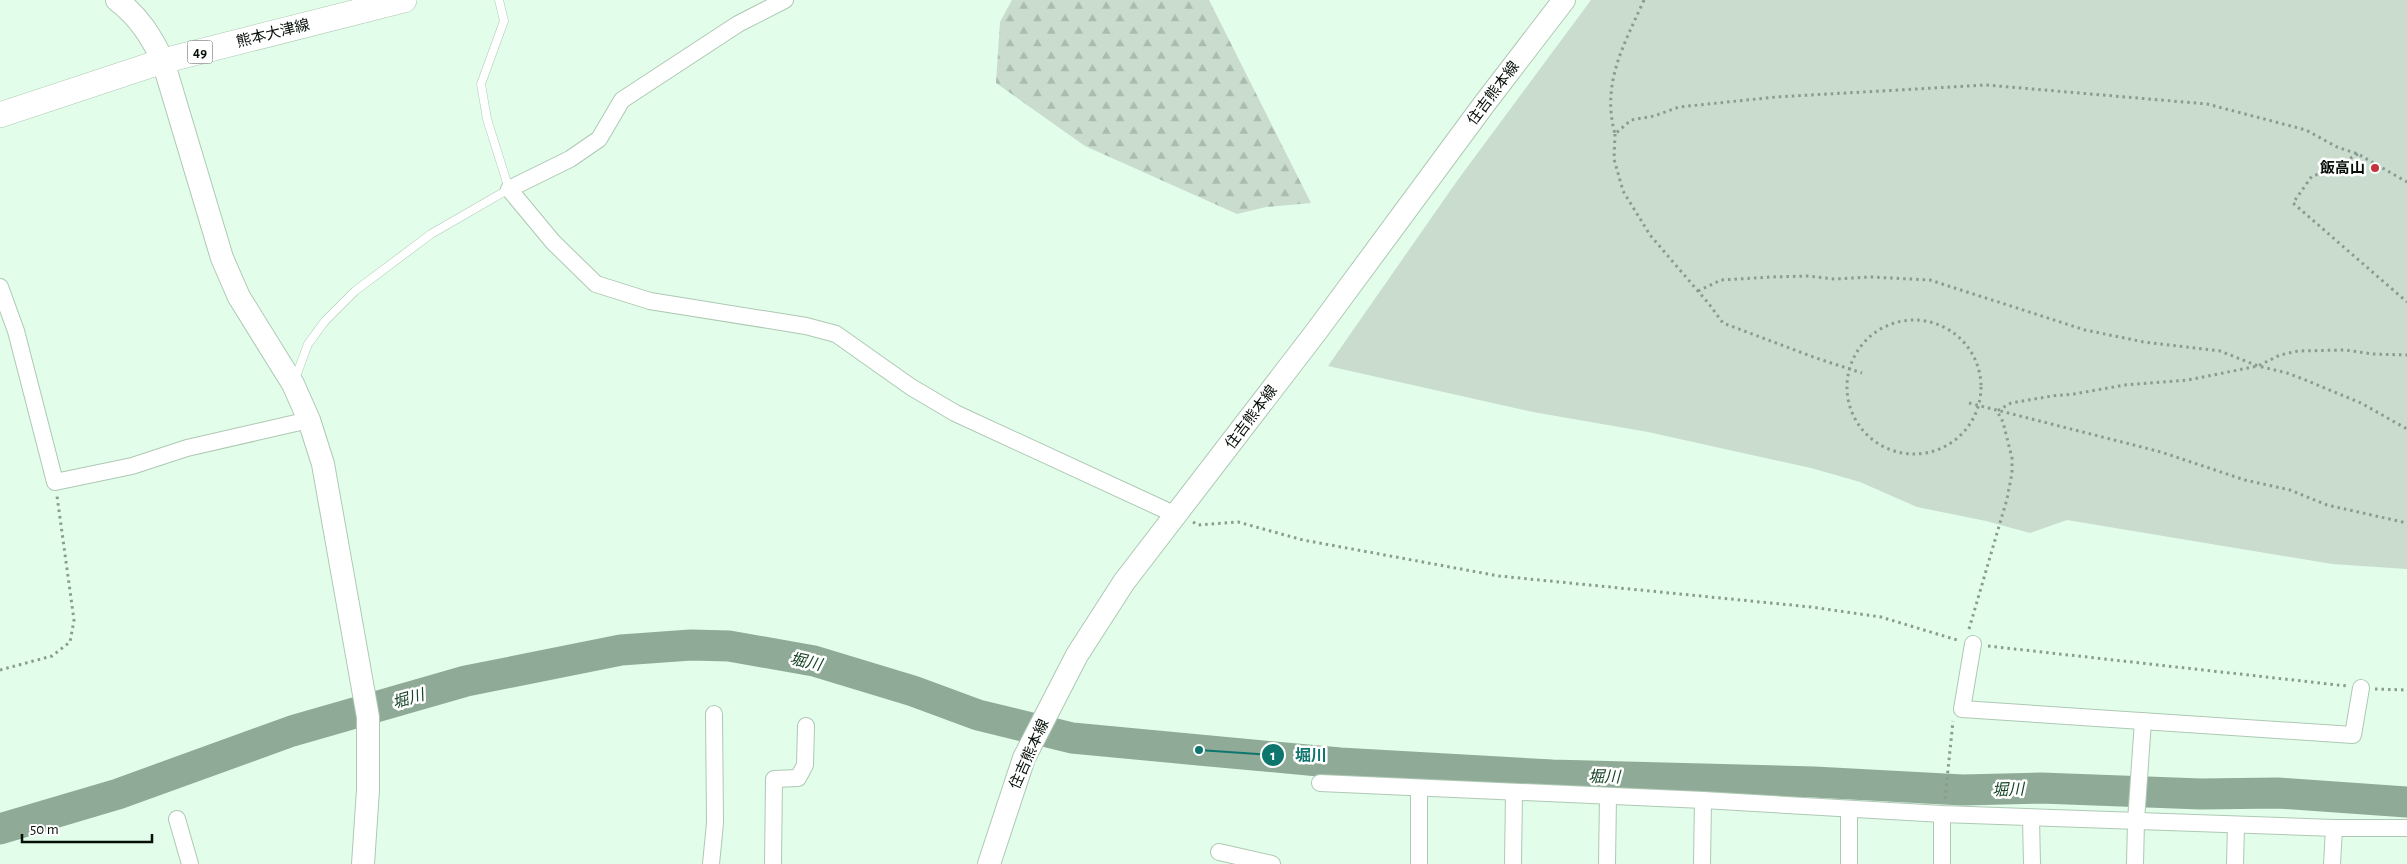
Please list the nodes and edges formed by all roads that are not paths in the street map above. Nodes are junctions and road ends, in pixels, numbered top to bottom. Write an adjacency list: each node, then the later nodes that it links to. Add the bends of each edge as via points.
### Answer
1 (117, 0): 6 (main road, via 133,13 151,36)
2 (404, 0): 6 (main road, 熊本大津線 / 49)
3 (498, 0): 8 (lane, via 504,22 481,84 487,119)
4 (785, 0): 8 (street, via 738,24 622,100 599,139 578,154)
5 (1564, 0): 12 (main road, 住吉熊本線)
6 (163, 61): 7 (main road, 熊本大津線 / 49); 10 (main road, via 222,258 239,297)
7 (0, 115)
8 (509, 189): 10 (lane, via 431,234 355,291 325,321 308,344); 12 (street, via 553,242 596,284 650,301 806,326 836,334 911,387 955,413)
9 (0, 286): 11 (street, via 16,331 55,482 132,466 188,448)
10 (294, 384): 11 (main road)
11 (309, 420): 33 (main road, via 323,464 368,717)
12 (1176, 515): 36 (main road, 住吉熊本線, via 1124,582 1077,655 1024,758)
13 (1969, 644): 16 (street, via 1962,709)
14 (2361, 688): 16 (street, via 2352,735)
15 (714, 714): 34 (street, via 715,823)
16 (2143, 721): 27 (street)
17 (806, 726): 35 (street, via 805,765 798,778 774,779)
18 (1320, 783): 19 (street)
19 (1419, 788): 20 (street); 38 (street)
20 (1514, 792): 21 (street); 39 (street)
21 (1608, 796): 22 (street); 40 (street)
22 (1703, 800): 24 (street); 41 (street)
23 (1943, 807): 24 (street); 25 (street); 43 (street)
24 (1849, 810): 42 (street)
25 (2031, 818): 27 (street); 44 (street)
26 (177, 819): 32 (street)
27 (2136, 821): 28 (street); 45 (street)
28 (2236, 825): 29 (street); 46 (street)
29 (2334, 828): 30 (street); 47 (street)
30 (2407, 828)
31 (1219, 852): 37 (street)
32 (190, 864)
33 (363, 864)
34 (711, 864)
35 (774, 864)
36 (989, 864)
37 (1272, 864)
38 (1419, 864)
39 (1513, 864)
40 (1607, 864)
41 (1702, 864)
42 (1849, 864)
43 (1942, 864)
44 (2032, 864)
45 (2135, 864)
46 (2235, 864)
47 (2332, 864)

